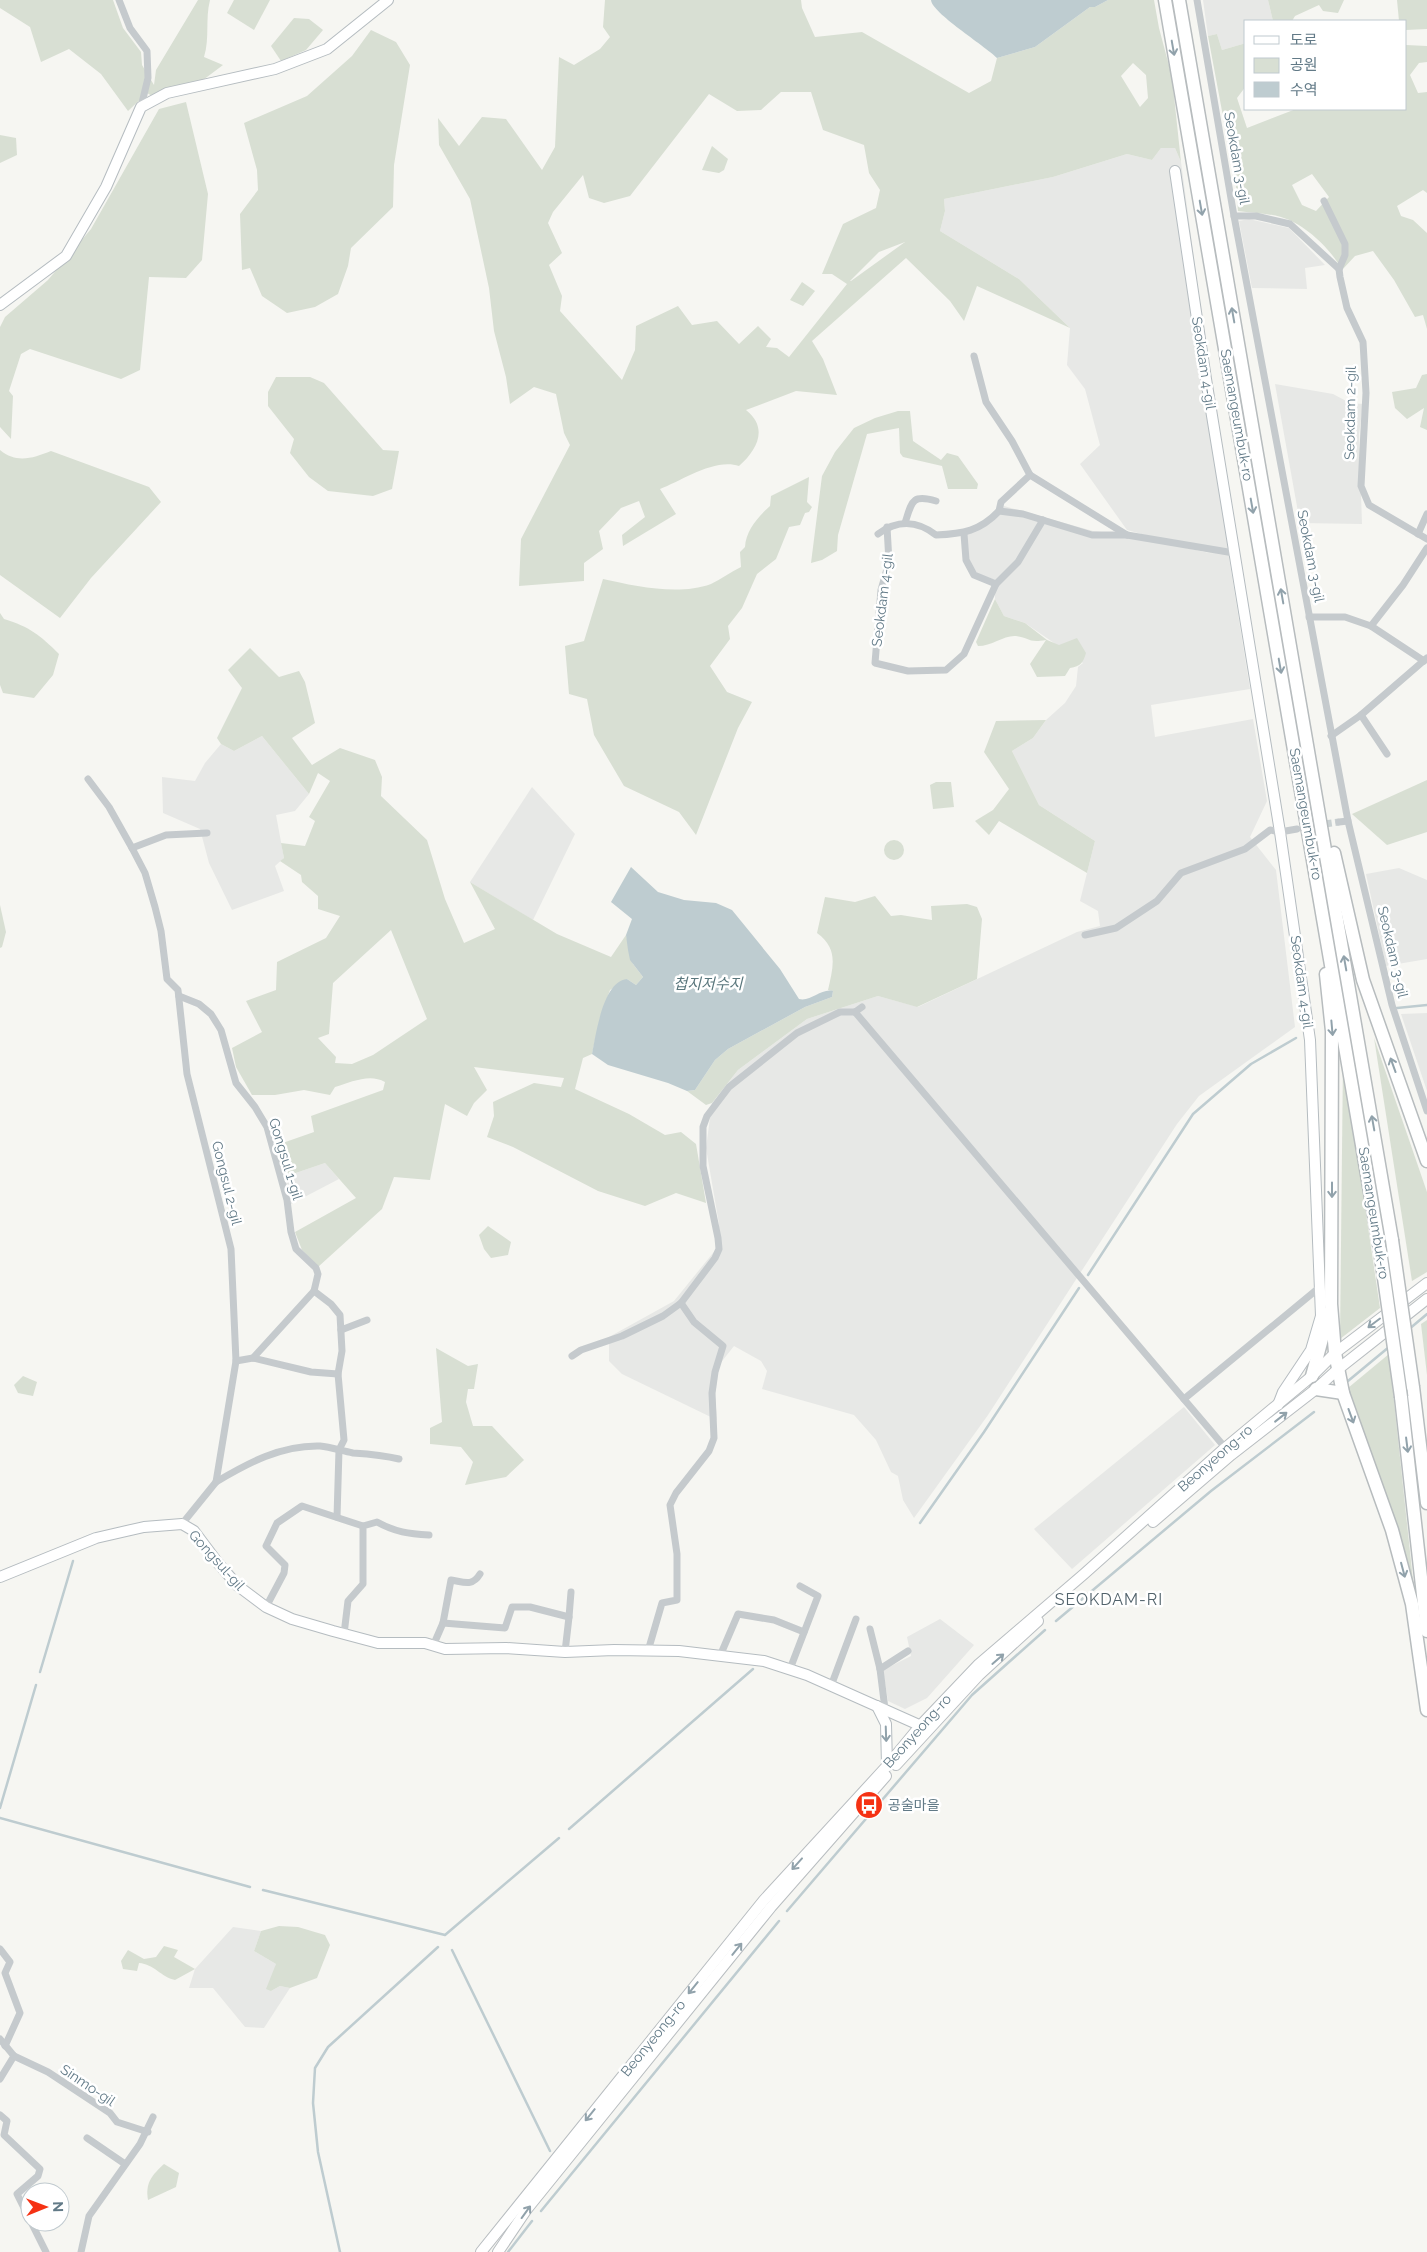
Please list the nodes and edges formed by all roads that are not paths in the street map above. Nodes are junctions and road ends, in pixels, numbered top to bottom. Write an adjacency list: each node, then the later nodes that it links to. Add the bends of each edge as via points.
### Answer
1 (119, 0): 6 (street, via 130,28 146,51 148,78)
2 (388, 0): 6 (street, via 327,49 275,70 167,92)
3 (1165, 0): 41 (highway, Saemangeumbuk-ro, one-way to 41)
4 (1179, 0): 34 (highway, Saemangeumbuk-ro, one-way to 4)
5 (1197, 0): 9 (street, Seokdam 3-gil)
6 (141, 107): 11 (street, via 106,187 66,256)
7 (1175, 171): 26 (street, Seokdam 4-gil)
8 (1324, 201): 10 (street, Seokdam 2-gil, via 1345,244 1345,255)
9 (1234, 216): 10 (street, via 1256,216 1290,224); 28 (street, Seokdam 3-gil)
10 (1338, 269): 22 (street, Seokdam 2-gil, via 1346,308 1363,342 1366,394 1361,486 1369,505)
11 (0, 305)
12 (974, 356): 13 (street, via 986,402)
13 (1030, 475): 15 (street, via 1001,502); 23 (street)
14 (936, 501): 18 (street, via 922,497 916,499)
15 (999, 511): 17 (street); 21 (street, via 989,522)
16 (1427, 514): 22 (street)
17 (1043, 520): 23 (street, via 1092,535); 27 (street, Seokdam 4-gil, via 1018,562)
18 (905, 523): 19 (street); 21 (street, via 926,527 936,535)
19 (887, 528): 20 (street); 27 (street, Seokdam 4-gil, via 889,562 881,590 875,663 908,671 946,670 964,654)
20 (878, 534)
21 (964, 534): 27 (street, via 966,560 974,575)
22 (1418, 534): 24 (street, Seokdam 2-gil)
23 (1127, 536): 26 (street)
24 (1427, 539)
25 (1427, 548): 29 (street)
26 (1234, 554): 39 (street, Seokdam 4-gil)
27 (996, 584)
28 (1309, 617): 29 (street, via 1345,617); 32 (street, Seokdam 3-gil)
29 (1371, 626): 30 (street)
30 (1425, 659): 31 (street)
31 (1360, 715): 32 (street); 33 (street)
32 (1331, 736): 36 (street, Seokdam 3-gil)
33 (1387, 754)
34 (1311, 764): 48 (highway, one-way to 34, via 1363,980); 72 (highway, Saemangeumbuk-ro, one-way to 34, bridge, via 1392,1240)
35 (88, 779): 42 (street, Gongsul 2-gil, via 109,807)
36 (1348, 821): 37 (street); 47 (street, Seokdam 3-gil, via 1392,1004)
37 (1339, 822)
38 (1297, 829): 39 (street)
39 (1280, 832): 43 (street, via 1270,830 1246,849 1181,873 1157,901 1116,928); 50 (street, Seokdam 4-gil, via 1310,1040)
40 (207, 833): 42 (street, via 166,834)
41 (1310, 840): 54 (highway, one-way to 54, via 1332,1031); 86 (highway, Saemangeumbuk-ro, one-way to 86, bridge, via 1380,1250 1401,1397)
42 (132, 848): 44 (street, Gongsul 2-gil, via 145,873 155,907 167,979 178,990)
43 (1085, 935)
44 (178, 996): 51 (street, Gongsul 1-gil, via 199,1004 211,1014 221,1030 236,1083 267,1127 287,1200 296,1249 318,1274); 60 (street, Gongsul 2-gil, via 186,1074 231,1249)
45 (862, 1007): 46 (street)
46 (855, 1012): 53 (street, via 840,1012 797,1034 729,1087 707,1116 703,1127 703,1166 719,1249); 66 (street)
47 (1427, 1111)
48 (1427, 1161)
49 (1427, 1283): 57 (street, Beonyeong-ro, one-way to 57)
50 (1320, 1287): 66 (street); 67 (street, Seokdam 4-gil, via 1321,1316 1317,1336)
51 (314, 1291): 56 (street, via 340,1315); 59 (street)
52 (1427, 1299): 61 (street, Beonyeong-ro)
53 (680, 1302): 58 (street, via 663,1316); 90 (street, via 694,1322 723,1346 714,1372 714,1438 709,1451 670,1505 677,1554 677,1600 662,1603)
54 (1331, 1304): 57 (highway); 63 (highway)
55 (367, 1320): 56 (street)
56 (341, 1330): 62 (street)
57 (1335, 1353): 61 (highway); 63 (street, Beonyeong-ro)
58 (572, 1356)
59 (253, 1358): 60 (street); 62 (street, via 311,1372)
60 (236, 1361): 71 (street, Gongsul 2-gil)
61 (1338, 1370): 64 (street, Beonyeong-ro); 65 (highway)
62 (338, 1374): 68 (street, via 344,1440)
63 (1312, 1376): 67 (street, Beonyeong-ro)
64 (1316, 1389): 65 (highway); 69 (street, Beonyeong-ro, one-way to 64)
65 (1343, 1393): 98 (highway, one-way to 98, via 1392,1530 1412,1604)
66 (1184, 1399): 69 (street)
67 (1278, 1405): 69 (street, Beonyeong-ro)
68 (339, 1450): 70 (street); 71 (street, via 321,1446 276,1452 251,1461); 73 (street)
69 (1228, 1451): 99 (street, Beonyeong-ro, via 988,1655)
70 (399, 1459)
71 (216, 1482): 74 (street, Gongsul 2-gil)
72 (1427, 1504)
73 (337, 1517): 75 (street); 81 (street, via 302,1506 277,1523 266,1546 285,1565 284,1573)
74 (182, 1524): 78 (street, Gongsul-gil, via 144,1527 96,1538); 81 (street, Gongsul-gil, via 194,1531 238,1586)
75 (363, 1526): 76 (street, via 377,1522 408,1534); 88 (street, via 364,1584 348,1601)
76 (429, 1535)
77 (480, 1574): 84 (street, via 471,1584 451,1580)
78 (0, 1577)
79 (800, 1586): 87 (street, via 818,1596)
80 (572, 1592): 82 (street)
81 (266, 1607): 88 (street, Gongsul-gil, via 292,1620)
82 (569, 1617): 84 (street, via 530,1607 512,1607 505,1628); 92 (street)
83 (856, 1619): 96 (street)
84 (443, 1623): 89 (street)
85 (870, 1629): 95 (street)
86 (1427, 1631)
87 (804, 1632): 93 (street, via 774,1620 738,1614); 94 (street)
88 (344, 1634): 89 (street, Gongsul-gil, via 378,1642)
89 (433, 1646): 92 (street, Gongsul-gil)
90 (648, 1651): 92 (street, Gongsul-gil); 93 (street, Gongsul-gil)
91 (908, 1651): 95 (street)
92 (565, 1652)
93 (720, 1656): 94 (street, Gongsul-gil)
94 (790, 1669): 96 (street, Gongsul-gil)
95 (880, 1669): 97 (street)
96 (831, 1686): 97 (street, Gongsul-gil)
97 (881, 1707): 99 (street, Gongsul-gil); 100 (street, one-way to 100, via 886,1724)
98 (1427, 1710)
99 (924, 1728): 100 (street, Beonyeong-ro); 116 (street, Beonyeong-ro, one-way to 99, via 528,2210 771,1907)
100 (887, 1766): 115 (street, Beonyeong-ro, one-way to 115, via 764,1900)
101 (0, 1949): 103 (street, via 10,1962 5,1973 20,2013)
102 (0, 2039): 103 (street, Sinmo-gil)
103 (5, 2046): 104 (street, Sinmo-gil)
104 (14, 2056): 105 (street); 108 (street, Sinmo-gil, via 48,2072 110,2113 117,2122)
105 (0, 2079)
106 (0, 2115): 111 (street, via 7,2122 4,2135 40,2169)
107 (153, 2117): 108 (street)
108 (148, 2132): 110 (street)
109 (87, 2138): 110 (street)
110 (125, 2164): 114 (street, via 89,2216)
111 (31, 2182)
112 (36, 2232): 113 (street)
113 (46, 2252)
114 (81, 2252)
115 (481, 2252)
116 (498, 2252)

